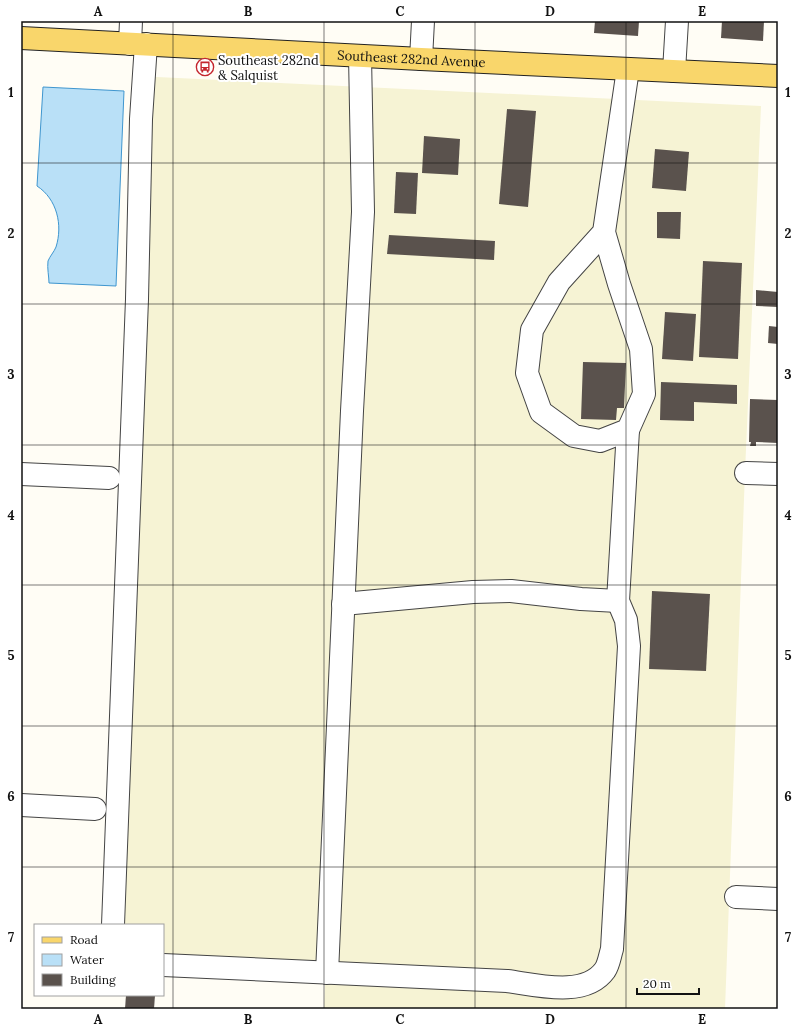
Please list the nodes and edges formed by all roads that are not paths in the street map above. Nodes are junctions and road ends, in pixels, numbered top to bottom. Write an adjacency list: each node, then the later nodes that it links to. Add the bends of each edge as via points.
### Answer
1 (131, 21): 5 (street)
2 (423, 21): 7 (street)
3 (677, 21): 9 (street)
4 (21, 38): 5 (main road, Southeast 282nd Avenue)
5 (138, 44): 6 (main road, Southeast 282nd Avenue); 23 (street, via 141,119 137,307)
6 (360, 56): 7 (main road, Southeast 282nd Avenue); 18 (street, via 363,212)
7 (421, 59): 8 (main road, Southeast 282nd Avenue)
8 (628, 69): 9 (main road, Southeast 282nd Avenue); 11 (street)
9 (674, 71): 10 (main road, Southeast 282nd Avenue)
10 (778, 76)
11 (604, 232): 12 (street, via 641,349 644,394); 12 (street, via 559,282 532,330 528,373 541,412 574,436 600,441)
12 (628, 430): 17 (street)
13 (746, 473): 15 (street)
14 (21, 474): 16 (street)
15 (778, 474)
16 (109, 478)
17 (618, 601): 18 (street, via 511,591); 25 (street, via 626,620 629,646 612,949 606,969 594,982 552,988 507,982)
18 (343, 604): 25 (street)
19 (21, 805): 20 (street)
20 (95, 808)
21 (736, 897): 22 (street)
22 (778, 899)
23 (113, 924)
24 (164, 965): 25 (street)
25 (327, 972)

